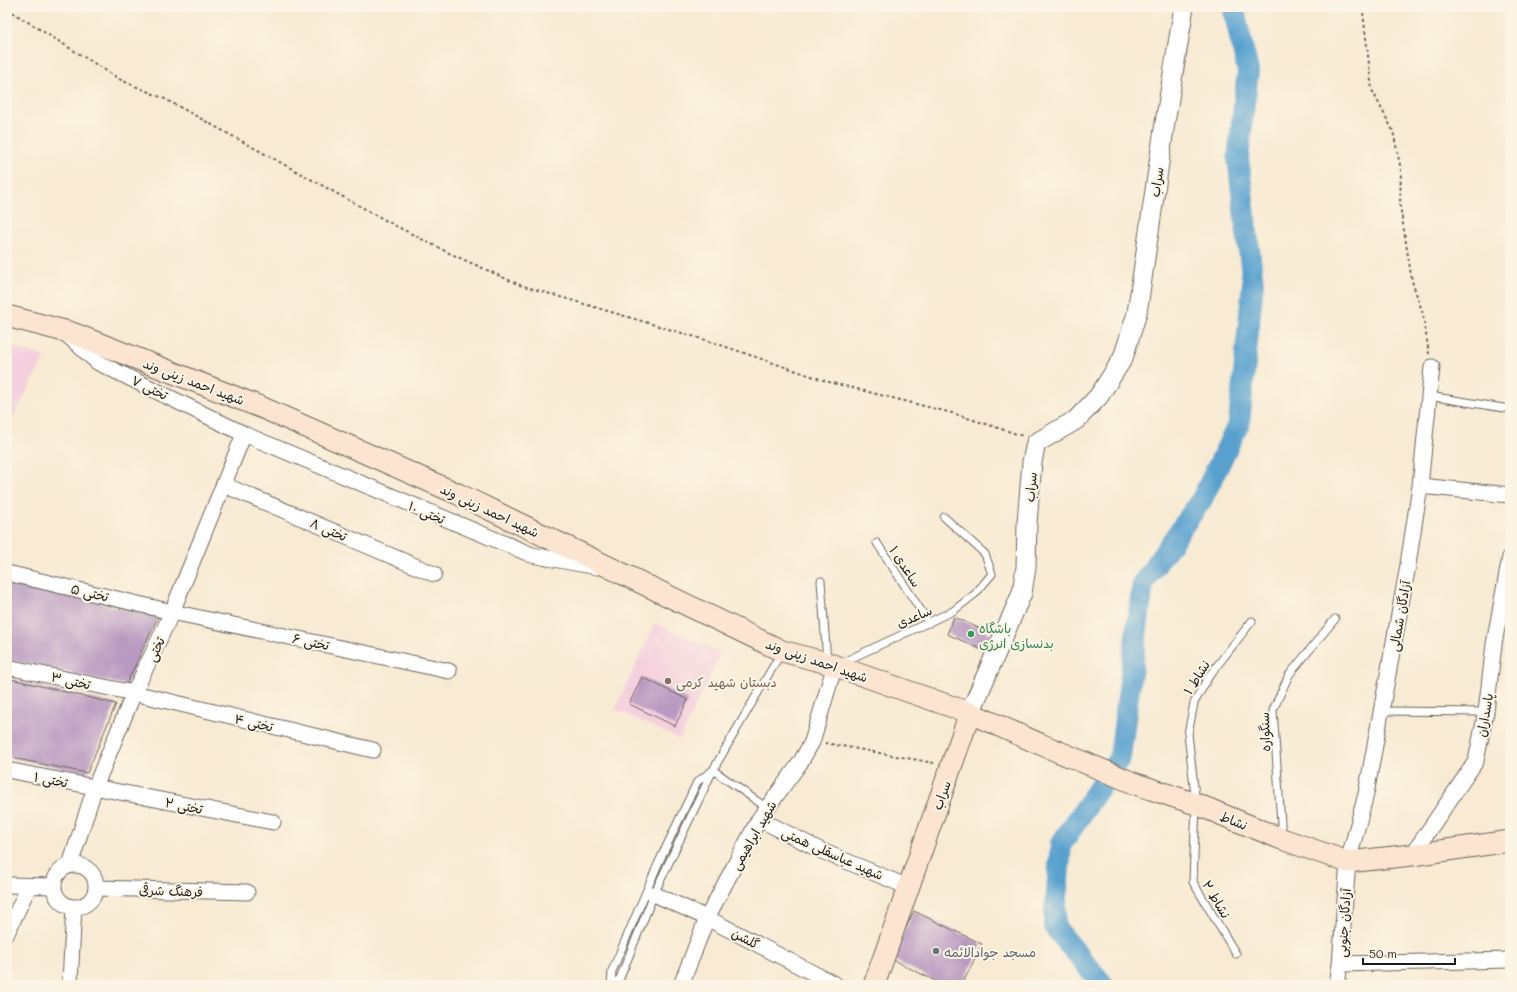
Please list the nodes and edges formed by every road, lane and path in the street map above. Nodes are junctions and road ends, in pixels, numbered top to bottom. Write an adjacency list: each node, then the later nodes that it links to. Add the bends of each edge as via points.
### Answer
1 (1184, 7): 10 (street, سراب, via 1137,313 1123,358 1099,396 1076,420)
2 (1364, 7): 6 (path, via 1372,90 1393,131 1401,170 1400,205 1412,281 1423,314)
3 (7, 9): 10 (path, via 121,80 165,99 396,226 520,285 709,341 830,382 952,413)
4 (7, 316): 5 (main road, شهید احمد زینی وند)
5 (63, 331): 9 (street, تختی ۷, via 97,362); 17 (main road, شهید احمد زینی وند, via 263,408 458,494)
6 (1432, 367): 7 (street, آزادگان شمالی)
7 (1429, 396): 8 (lane); 12 (street, آزادگان شمالی)
8 (1510, 409)
9 (244, 434): 11 (street, تختی); 17 (street, تختی ۱۰, via 532,555)
10 (1040, 441): 33 (street, سراب, via 1036,443 1032,462 1026,567 1022,593)
11 (224, 485): 19 (street, تختی ۸); 22 (street, تختی)
12 (1420, 486): 13 (street); 31 (street, آزادگان شمالی)
13 (1510, 495)
14 (944, 517): 25 (lane, ساعدی, via 984,554 992,574 975,594 953,611)
15 (876, 543): 25 (lane, ساعدی ۱)
16 (1510, 557): 21 (street, پاسداران)
17 (615, 570): 26 (main road, شهید احمد زینی وند)
18 (7, 573): 22 (street, تختی ۵)
19 (434, 574)
20 (821, 581): 27 (lane)
21 (1508, 589): 32 (street, پاسداران, via 1494,644)
22 (172, 612): 29 (street, تختی ۶); 30 (street, تختی)
23 (1335, 619): 43 (lane, سنگواره, via 1289,675 1273,710)
24 (1252, 620): 40 (lane, نشاط ۱, via 1209,676 1194,703 1188,734)
25 (928, 623): 27 (lane, ساعدی)
26 (782, 651): 27 (main road, شهید احمد زینی وند); 38 (lane)
27 (831, 664): 33 (main road, شهید احمد زینی وند); 34 (street, شهید ابراهیمی)
28 (7, 667): 30 (street, تختی ۳)
29 (449, 671)
30 (134, 693): 35 (street, تختی ۴); 39 (street, تختی)
31 (1381, 711): 32 (lane); 46 (street, آزادگان شمالی, via 1366,794)
32 (1486, 712): 45 (street, پاسداران, via 1476,761)
33 (970, 713): 36 (main road, سراب); 40 (main road, نشاط, via 1086,764)
34 (812, 739): 36 (path); 41 (street, شهید ابراهیمی, via 800,763)
35 (373, 750)
36 (951, 766): 51 (main road, سراب)
37 (7, 770): 39 (street, تختی ۱)
38 (713, 770): 41 (lane); 54 (lane); 62 (lane, via 697,782 612,971)
39 (95, 787): 42 (street, تختی ۲); 47 (street, تختی)
40 (1196, 804): 43 (main road, نشاط); 58 (lane, نشاط ۲, via 1193,882)
41 (763, 814): 51 (street, شهید عباسقلی همتی, via 822,851); 56 (street, شهید ابراهیمی)
42 (273, 822)
43 (1282, 839): 46 (main road, نشاط)
44 (1510, 841): 45 (main road, نشاط)
45 (1412, 855): 46 (main road, نشاط)
46 (1348, 862): 60 (street, آزادگان جنوبی)
47 (70, 865): 50 (street, via 58,873); 52 (street, via 84,867 90,871)
48 (7, 885): 49 (street)
49 (29, 886): 50 (street); 57 (street)
50 (53, 886): 55 (street, via 57,898 62,903)
51 (908, 887): 66 (main road, سراب)
52 (96, 888): 53 (street, فرهنگ شرقی); 55 (street, via 87,903)
53 (247, 892)
54 (654, 894): 56 (street, گلشن); 63 (lane, via 620,978)
55 (74, 907): 61 (street)
56 (708, 918): 64 (street, شهید ابراهیمی); 65 (street, گلشن)
57 (7, 933)
58 (1236, 954)
59 (1510, 960): 60 (street)
60 (1340, 964): 67 (street, آزادگان جنوبی)
61 (70, 982)
62 (611, 985)
63 (614, 985)
64 (681, 985)
65 (836, 985)
66 (874, 985)
67 (1337, 985)

